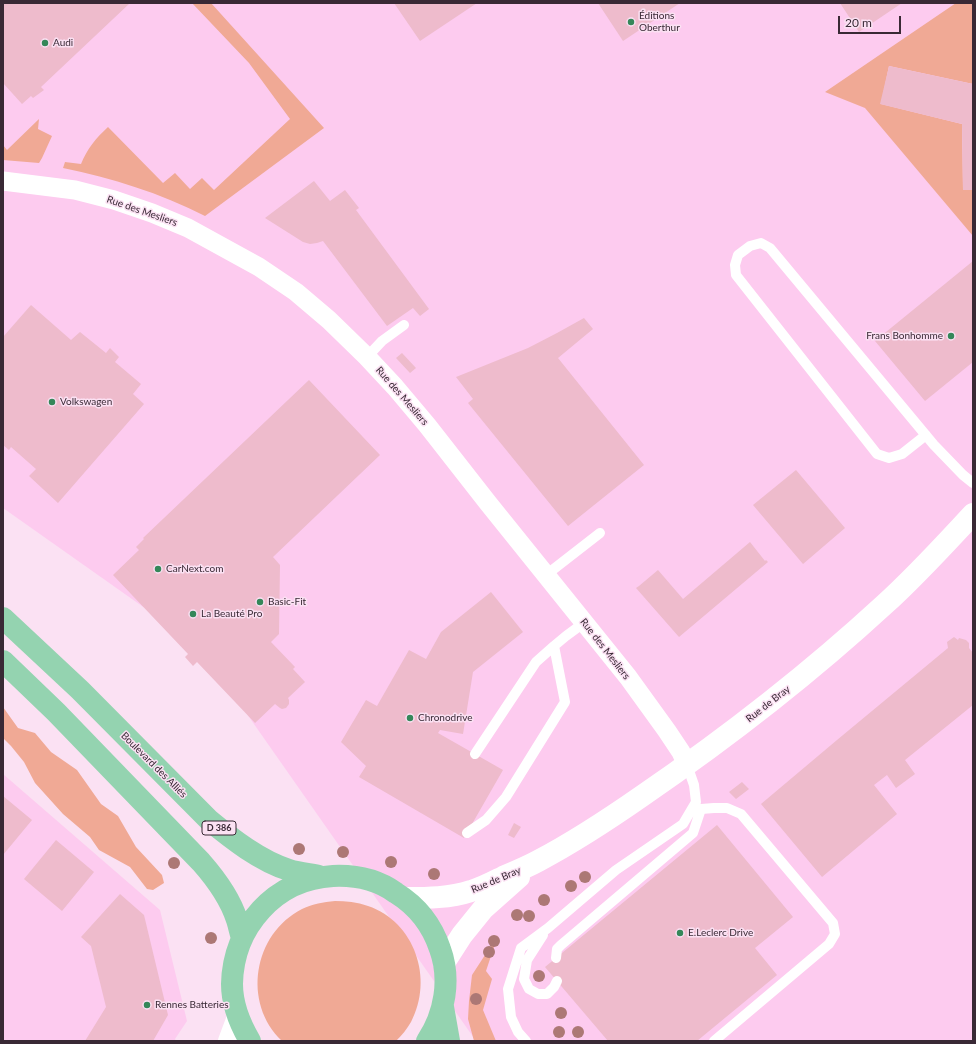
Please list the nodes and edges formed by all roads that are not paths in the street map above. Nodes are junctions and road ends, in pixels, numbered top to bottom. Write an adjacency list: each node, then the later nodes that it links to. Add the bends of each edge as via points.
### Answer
1 (3, 181): 3 (street, Rue des Mesliers, via 75,190 114,200 188,228 259,267 296,292)
2 (404, 325): 3 (lane)
3 (367, 356): 8 (street, Rue des Mesliers, via 422,420)
4 (926, 435): 4 (lane, via 770,248 761,243 750,246 738,255 735,264 736,275 877,454 889,458 902,454); 5 (lane)
5 (973, 483)
6 (973, 514): 14 (street, Rue de Bray, via 886,603 832,652)
7 (600, 532): 8 (lane)
8 (546, 575): 10 (street, Rue des Mesliers)
9 (3, 618): 18 (main road, Boulevard des Alliés / D 386, via 226,834 277,866 290,871)
10 (585, 622): 11 (lane); 14 (street, Rue des Mesliers, via 637,689 681,752)
11 (554, 646): 13 (lane, via 536,662); 16 (lane, via 565,702 506,797 486,820)
12 (3, 661): 21 (main road, via 201,862 228,900)
13 (475, 754)
14 (687, 765): 15 (lane); 17 (street, Rue de Bray, via 601,824)
15 (698, 805): 20 (lane, via 683,824 616,870); 22 (lane, via 693,833 561,945 557,949); 32 (lane, via 727,808 741,814 833,923 835,934 829,944)
16 (467, 833)
17 (538, 862): 19 (street, Rue de Bray, via 472,891 449,896); 23 (street, Rue de Bray, via 483,909)
18 (327, 877): 19 (main road, via 365,879 391,889); 21 (main road, via 311,880 282,892 259,912)
19 (405, 898): 23 (main road, via 430,927)
20 (548, 928): 24 (lane, via 527,960 524,979 529,989 538,994 547,994); 31 (lane, via 521,948 508,989 511,1017 518,1032)
21 (242, 938): 26 (main road, via 235,959 232,985)
22 (556, 958)
23 (444, 963): 25 (main road, via 446,977)
24 (557, 981)
25 (443, 1006): 29 (main road); 30 (main road)
26 (238, 1017): 27 (street); 28 (main road)
27 (229, 1041)
28 (250, 1041)
29 (427, 1041)
30 (449, 1041)
31 (526, 1041)
32 (714, 1041)

